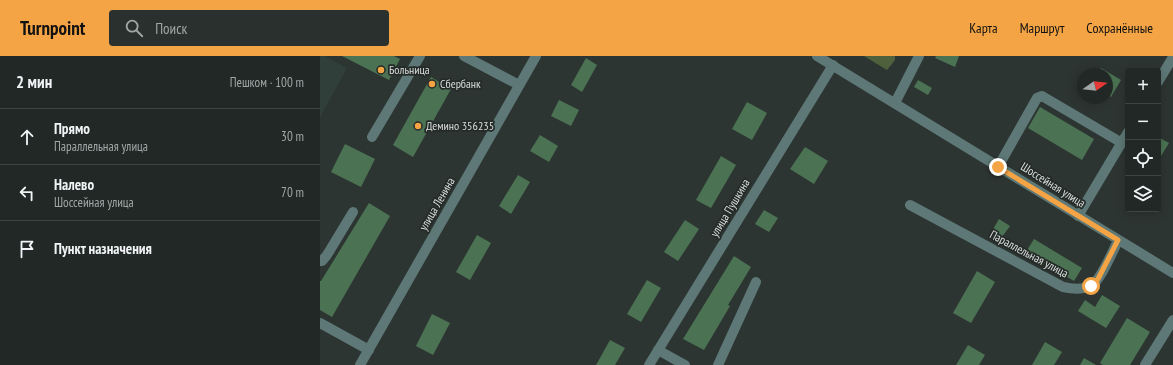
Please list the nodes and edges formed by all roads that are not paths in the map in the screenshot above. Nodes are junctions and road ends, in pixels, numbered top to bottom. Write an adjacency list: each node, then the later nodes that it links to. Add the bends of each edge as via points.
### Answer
1 (420, 56): 11 (street)
2 (464, 56): 9 (street)
3 (536, 56): 9 (street, улица Ленина)
4 (817, 56): 7 (street, Шоссейная улица)
5 (919, 56): 10 (street)
6 (1173, 57): 8 (street)
7 (832, 65): 10 (street, Шоссейная улица); 25 (street, улица Пушкина)
8 (1161, 77)
9 (519, 85): 24 (street, улица Ленина)
10 (895, 103): 14 (street, Шоссейная улица)
11 (372, 137)
12 (1125, 138): 13 (street)
13 (1122, 143): 14 (street, via 1042,96 1037,98); 17 (street)
14 (998, 167): 17 (street, Шоссейная улица)
15 (910, 205): 18 (street, Параллельная улица, via 1063,287 1072,289 1091,286 1098,279)
16 (353, 212): 19 (street, via 327,255)
17 (1078, 216): 18 (street, Шоссейная улица)
18 (1118, 240): 20 (street, Шоссейная улица)
19 (320, 261)
20 (1173, 273)
21 (756, 282): 29 (street)
22 (1173, 320): 30 (street)
23 (320, 323): 24 (street)
24 (369, 350): 26 (street, улица Ленина)
25 (658, 350): 27 (street, улица Пушкина); 28 (street)
26 (360, 365)
27 (649, 365)
28 (685, 365)
29 (718, 365)
30 (1145, 365)

